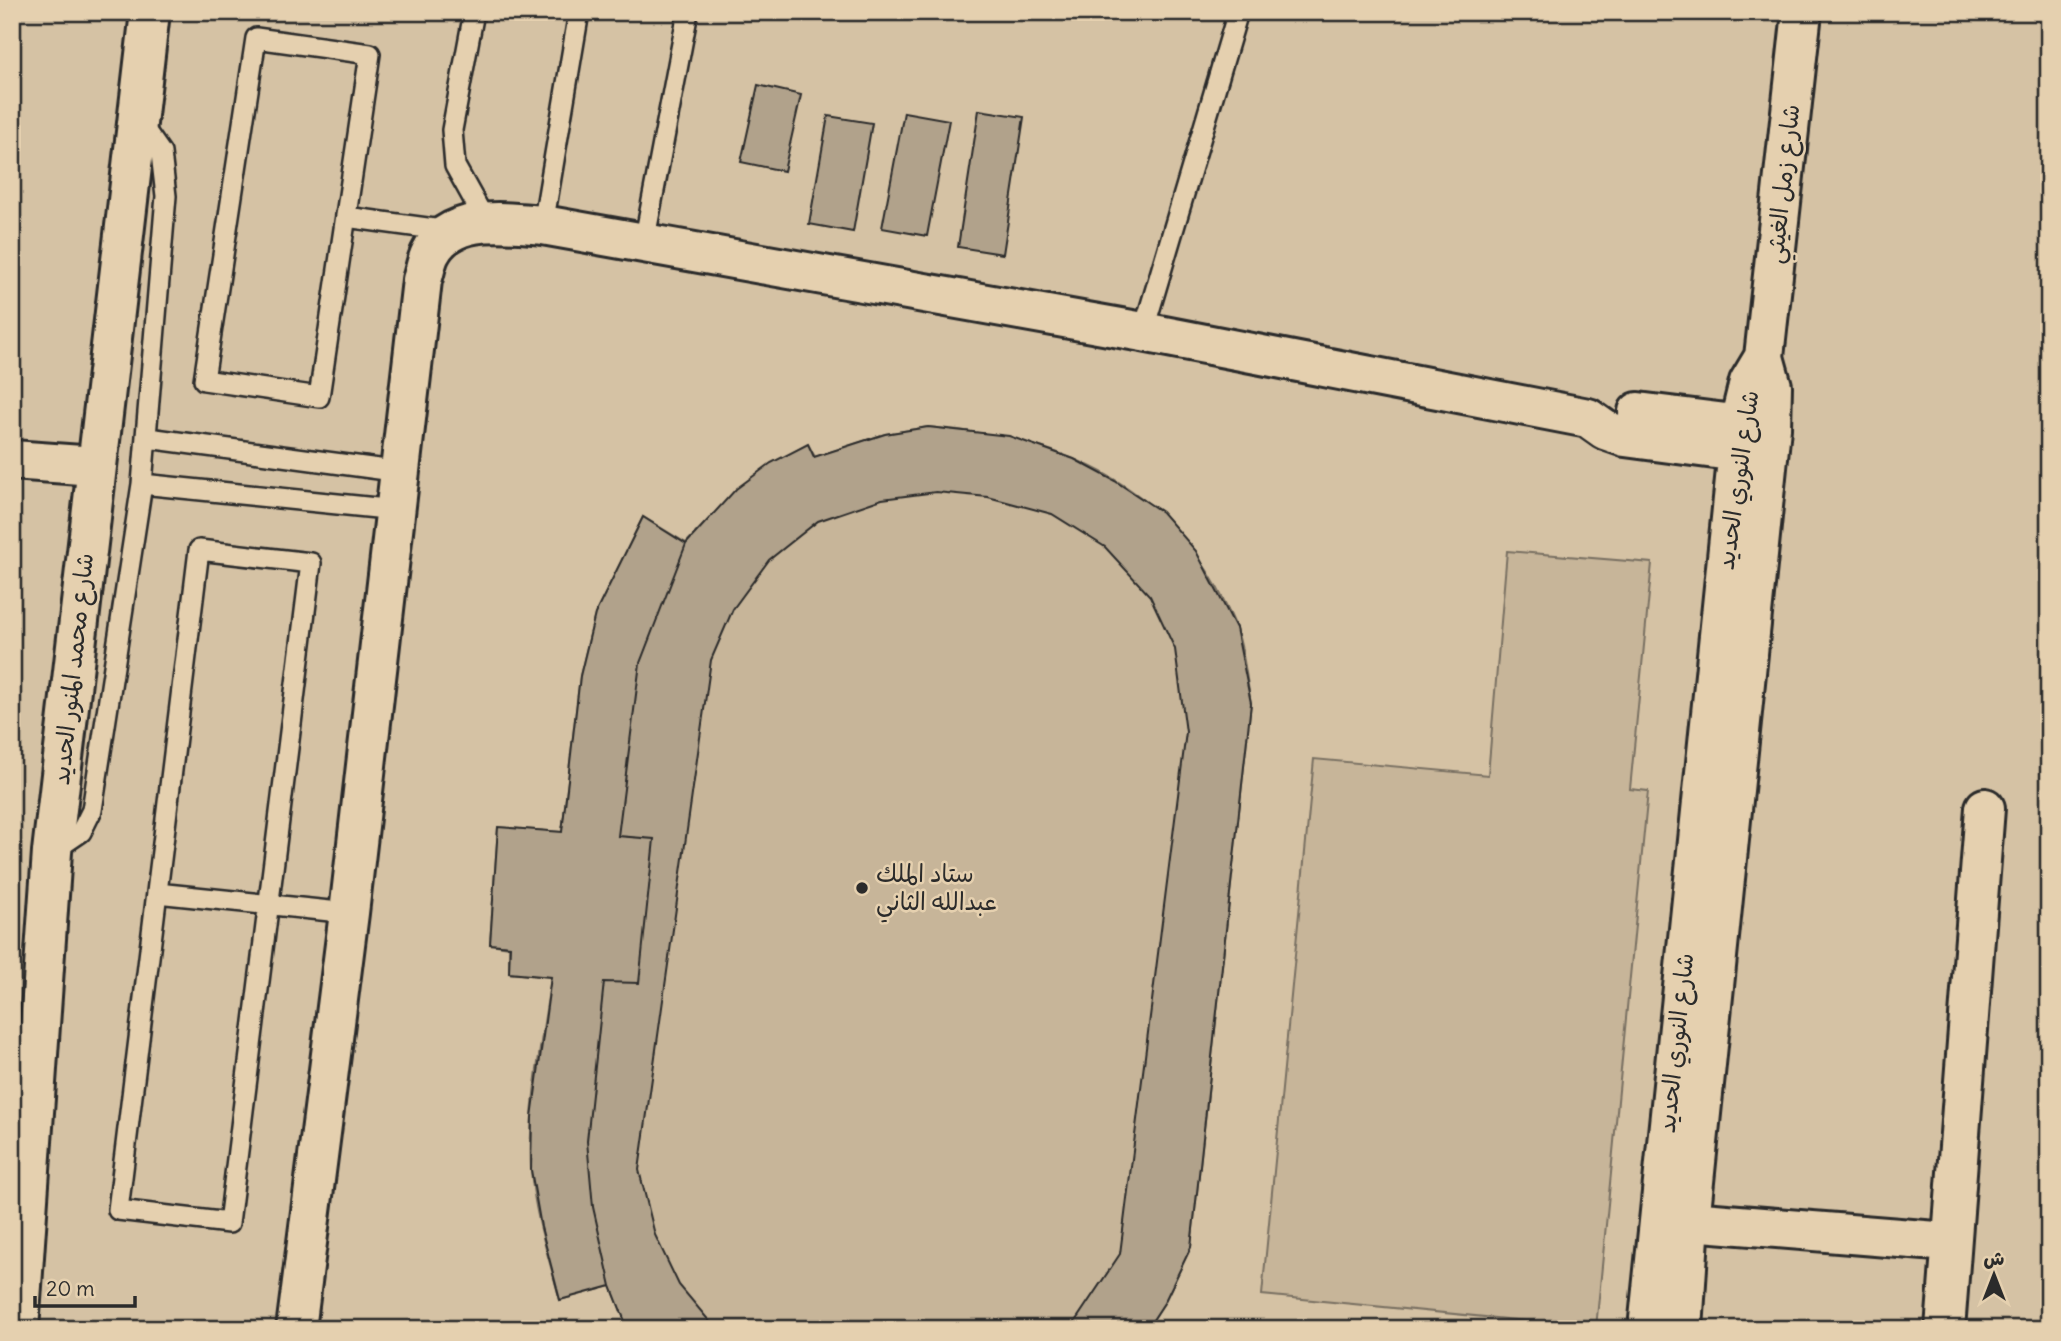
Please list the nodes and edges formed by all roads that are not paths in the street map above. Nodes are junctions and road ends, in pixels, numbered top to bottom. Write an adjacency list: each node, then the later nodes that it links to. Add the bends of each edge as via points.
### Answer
1 (150, 12): 7 (street, شارع محمد المنور الحديد)
2 (474, 12): 10 (lane, via 452,130 454,166)
3 (579, 12): 9 (lane)
4 (688, 12): 11 (lane)
5 (1238, 12): 12 (lane)
6 (1802, 12): 13 (street, شارع زمل الغيثي)
7 (138, 119): 14 (lane, via 161,153 166,196); 17 (street, شارع محمد المنور الحديد)
8 (346, 217): 8 (lane, via 319,397 204,380 256,38 370,54); 10 (lane)
9 (543, 225): 10 (street); 11 (street)
10 (469, 226): 18 (street, via 430,253 422,280)
11 (644, 243): 12 (street)
12 (1143, 332): 15 (street, via 1588,418 1629,411)
13 (1764, 357): 15 (street, شارع النوري الحديد, via 1749,382)
14 (148, 438): 18 (lane); 19 (lane)
15 (1754, 440): 26 (street, شارع النوري الحديد); 30 (street, شارع النوري الحديد)
16 (12, 460): 17 (street)
17 (95, 466): 22 (street, شارع محمد المنور الحديد)
18 (401, 472): 20 (street)
19 (142, 484): 20 (lane); 22 (lane, via 92,810 81,832)
20 (396, 510): 25 (street)
21 (1985, 808): 27 (street)
22 (52, 852): 28 (street, شارع محمد المنور الحديد)
23 (157, 893): 24 (lane); 24 (lane, via 118,1210 229,1223); 24 (lane, via 199,550 311,563)
24 (268, 904): 25 (lane)
25 (349, 912): 29 (street)
26 (1690, 1221): 27 (street); 31 (street, شارع النوري الحديد)
27 (1949, 1242): 32 (street)
28 (19, 1329)
29 (296, 1329)
30 (1648, 1329)
31 (1683, 1329)
32 (1945, 1329)

